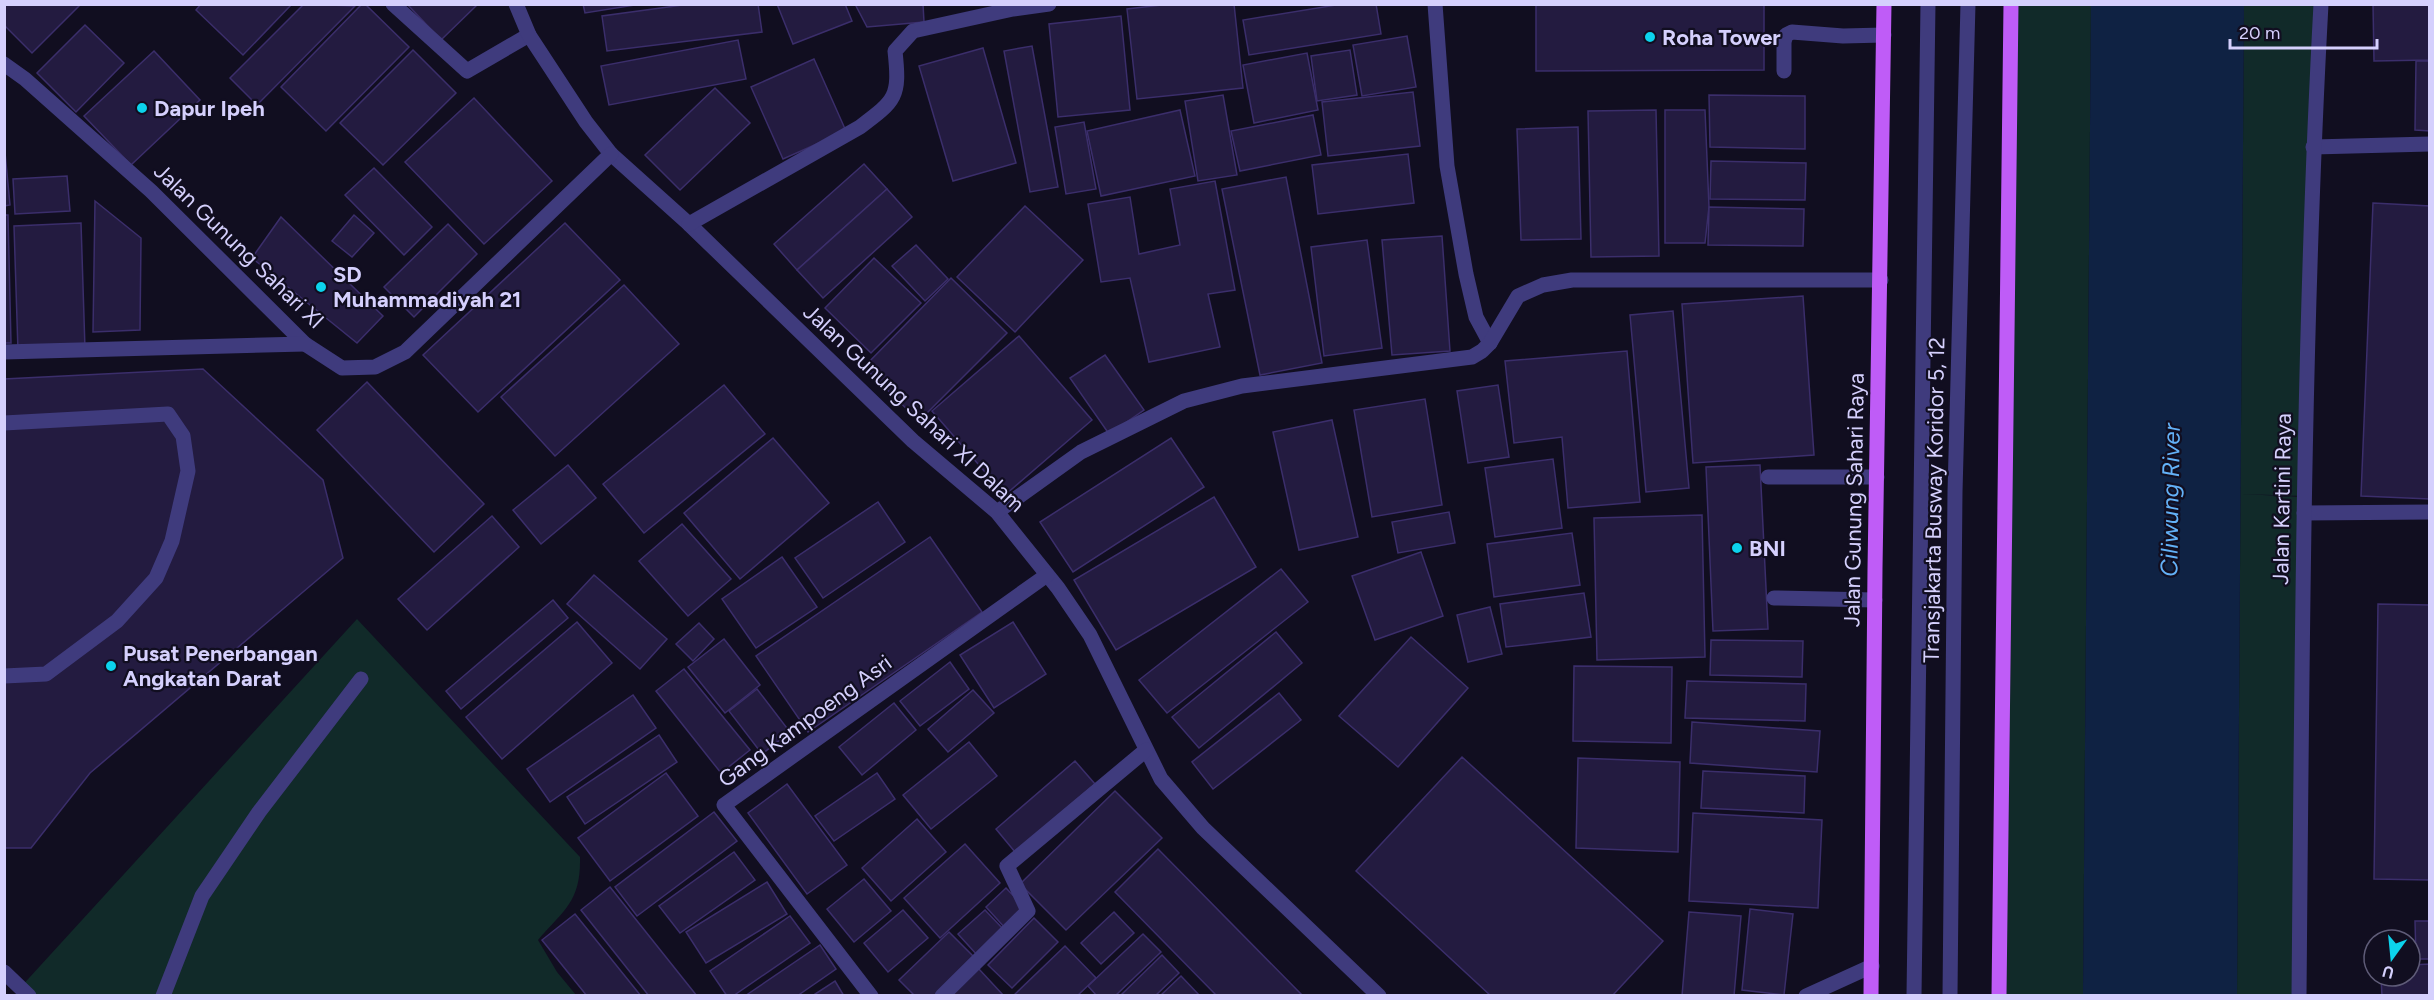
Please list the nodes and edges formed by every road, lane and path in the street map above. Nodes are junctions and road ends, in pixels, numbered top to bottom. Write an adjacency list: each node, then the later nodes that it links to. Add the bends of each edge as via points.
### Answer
1 (393, 4): 10 (street, via 467,71)
2 (516, 4): 10 (street, Jalan Gunung Sahari XI Dalam)
3 (1049, 4): 17 (street, via 913,31 895,51 898,83 895,94 881,111 860,127)
4 (1435, 4): 19 (street, via 1447,166 1476,317)
5 (1884, 4): 11 (main road, Jalan Gunung Sahari Raya)
6 (1928, 4): 43 (street, Transjakarta Busway Koridor 5, 12)
7 (1968, 4): 44 (street, Transjakarta Busway Koridor 5, 12, via 1955,492)
8 (2011, 4): 45 (main road)
9 (2321, 4): 15 (street, Jalan Kartini Raya)
10 (529, 35): 16 (street, Jalan Gunung Sahari XI Dalam)
11 (1884, 35): 13 (street, via 1792,32 1784,42); 18 (main road, Jalan Gunung Sahari Raya)
12 (4, 64): 20 (street, Jalan Gunung Sahari XI, via 151,191)
13 (1785, 71)
14 (2430, 144): 15 (street)
15 (2313, 147): 27 (street, Jalan Kartini Raya)
16 (611, 154): 17 (street, Jalan Gunung Sahari XI Dalam); 20 (street, Jalan Gunung Sahari XI, via 405,352 375,367 342,368)
17 (689, 224): 25 (street, Jalan Gunung Sahari XI Dalam, via 913,441)
18 (1881, 280): 19 (street, via 1543,285 1518,296); 24 (main road, Jalan Gunung Sahari Raya)
19 (1490, 343): 25 (street, via 1472,357 1242,387 1184,401 1081,452)
20 (305, 344): 21 (street)
21 (4, 352)
22 (4, 423): 31 (street, via 168,414 183,436 188,471 172,541 156,578 117,621 46,674)
23 (1768, 477): 24 (street)
24 (1877, 477): 30 (main road, Jalan Gunung Sahari Raya)
25 (996, 512): 28 (street, Jalan Gunung Sahari XI Dalam)
26 (2430, 512): 27 (street)
27 (2304, 513): 46 (street, Jalan Kartini Raya)
28 (1047, 576): 33 (street, Jalan Gunung Sahari XI Dalam, via 1090,635); 38 (street, Gang Kampoeng Asri, via 724,806)
29 (1774, 598): 30 (street)
30 (1875, 600): 34 (main road, Jalan Gunung Sahari Raya)
31 (4, 676)
32 (361, 679): 37 (street, via 259,812 202,896)
33 (1146, 750): 39 (street, via 1007,866 1028,911); 40 (street, Jalan Gunung Sahari XI Dalam, via 1161,779 1203,828)
34 (1872, 966): 41 (street); 42 (main road, Jalan Gunung Sahari Raya)
35 (4, 972): 36 (street)
36 (29, 996)
37 (163, 996)
38 (871, 996)
39 (942, 996)
40 (1378, 996)
41 (1806, 996)
42 (1871, 996)
43 (1914, 996)
44 (1950, 996)
45 (2000, 996)
46 (2299, 996)

